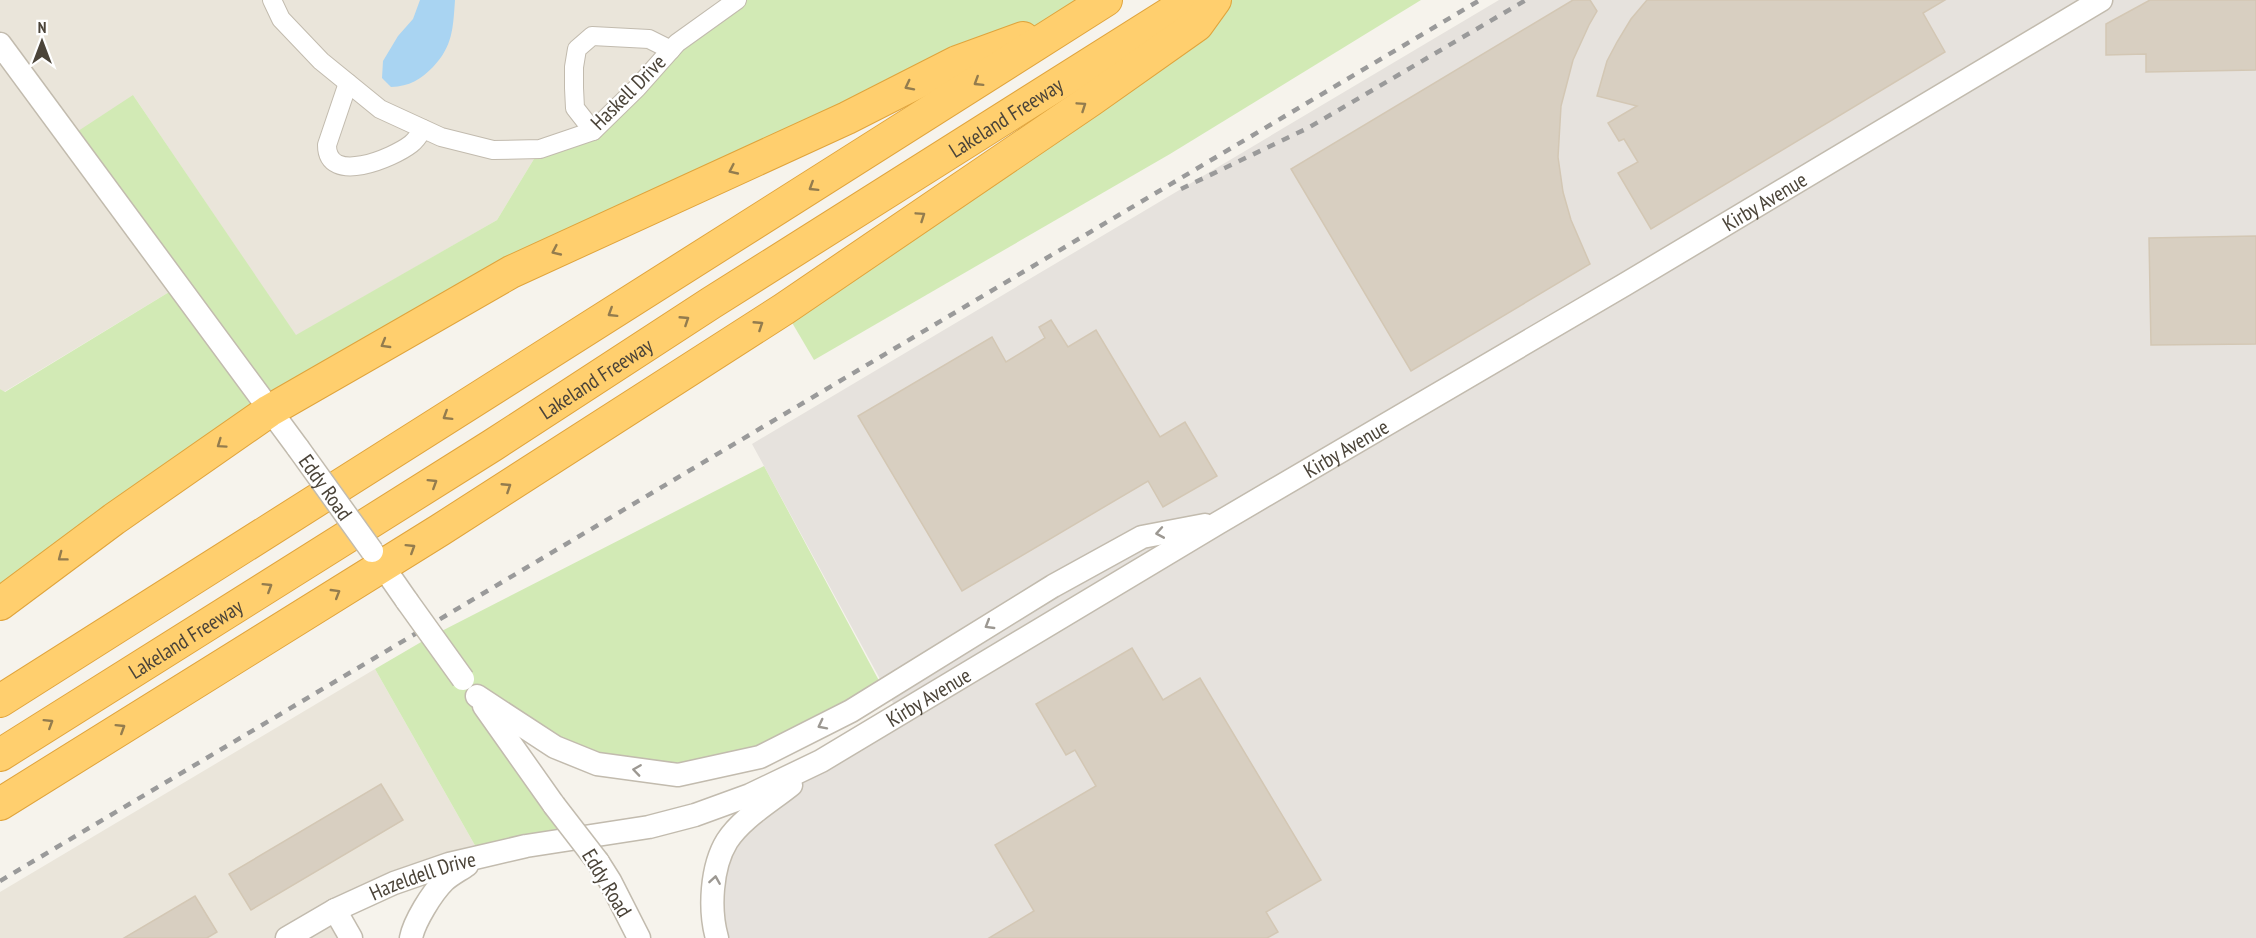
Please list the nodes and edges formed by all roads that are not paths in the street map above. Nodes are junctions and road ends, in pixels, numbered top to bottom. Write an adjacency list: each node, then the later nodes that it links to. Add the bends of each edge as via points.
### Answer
1 (272, 0): 10 (street, Haskell Drive, via 281,19)
2 (737, 0): 9 (street, Haskell Drive)
3 (1106, 0): 7 (highway)
4 (1191, 0): 19 (highway, Lakeland Freeway, one-way to 4)
5 (1215, 0): 15 (highway, one-way to 5, via 784,309 1197,25)
6 (2101, 0): 14 (street, Kirby Avenue)
7 (1080, 16): 13 (highway, one-way to 13, via 957,62 847,118 511,272); 18 (highway, one-way to 18)
8 (0, 44): 13 (street, Eddy Road)
9 (671, 50): 12 (street, Haskell Drive); 12 (street, via 649,39 592,36 578,49 574,108)
10 (348, 83): 11 (street, Haskell Drive, via 380,109); 11 (street, via 327,145 327,154 335,165 349,168 390,156 413,143)
11 (423, 129): 12 (street, Haskell Drive, via 493,150 540,149)
12 (593, 131)
13 (269, 411): 15 (street, Eddy Road, bridge); 16 (highway, one-way to 16)
14 (1218, 523): 17 (street, one-way to 17, via 1142,537 1053,586 851,711 760,757 678,775 597,764 555,747); 20 (street, Kirby Avenue)
15 (378, 559): 17 (street, Eddy Road, bridge); 21 (highway, one-way to 15, via 328,598)
16 (0, 604)
17 (470, 688): 25 (street, Eddy Road, bridge, via 598,862)
18 (0, 701)
19 (0, 755)
20 (821, 761): 22 (street, Kirby Avenue, via 750,795 695,815); 29 (street, one-way to 20, via 713,926 714,892 718,864 727,842 743,824)
21 (0, 804)
22 (567, 841): 23 (street, Hazeldell Drive)
23 (481, 856): 24 (street, Hazeldell Drive, via 394,883); 28 (street, via 444,880 425,907)
24 (335, 910): 26 (street, Hazeldell Drive); 27 (street)
25 (635, 934)
26 (287, 938)
27 (351, 938)
28 (411, 938)
29 (717, 938)

